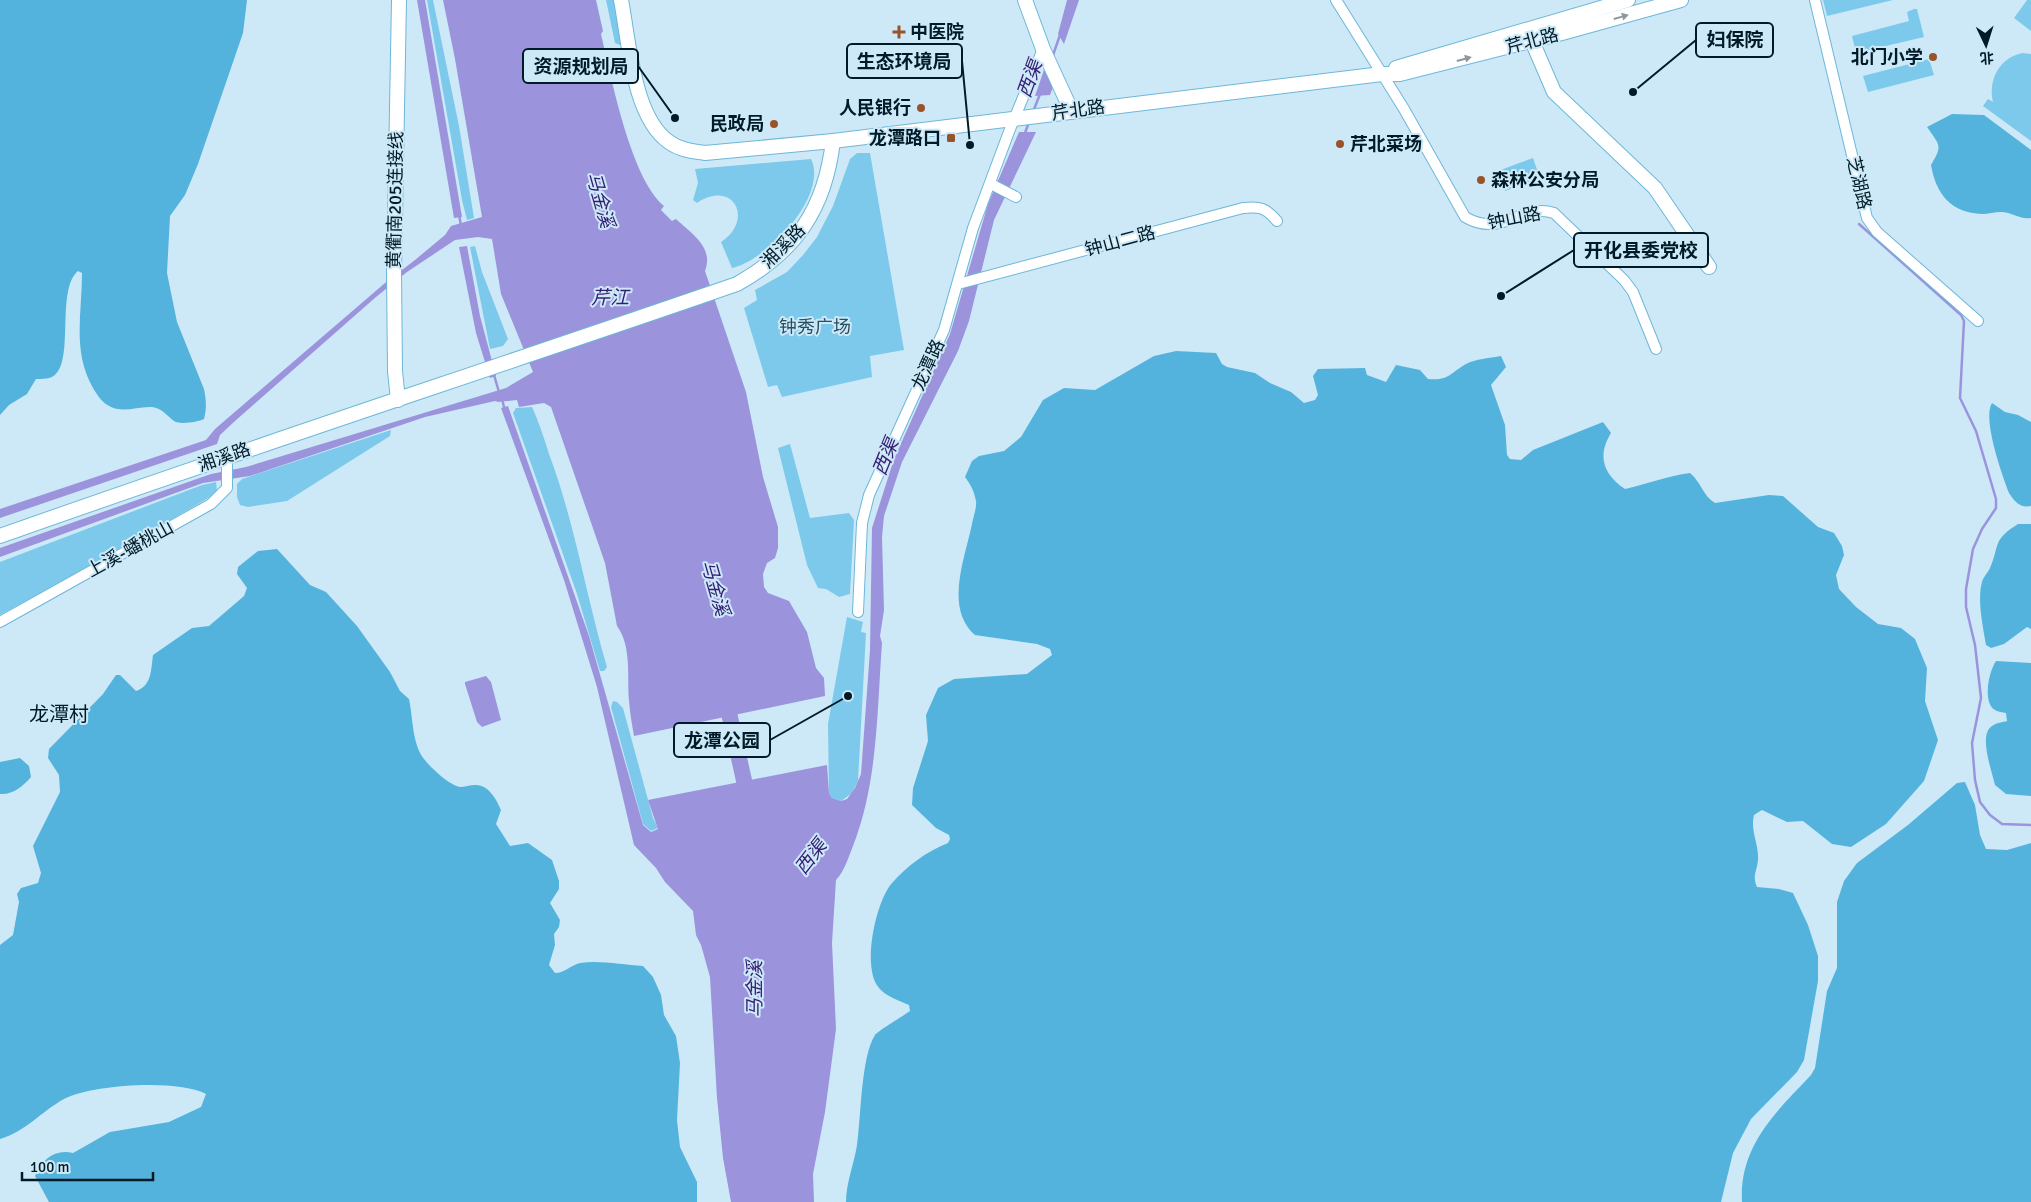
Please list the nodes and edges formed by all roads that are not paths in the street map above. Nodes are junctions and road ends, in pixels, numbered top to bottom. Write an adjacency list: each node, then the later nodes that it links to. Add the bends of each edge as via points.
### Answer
1 (399, 0): 23 (main road, 黄衢南205连接线, via 394,272 394,371)
2 (621, 0): 15 (main road, 芹北路, via 639,92 647,115 658,133 670,143 685,150 705,153)
3 (1025, 0): 11 (main road)
4 (1336, 0): 12 (street, 钟山路)
5 (1628, 0): 8 (main road, 芹北路)
6 (1681, 0): 9 (main road, 芹北路, one-way to 6)
7 (1815, 0): 21 (street, 芝湖路, via 1867,218 1877,232)
8 (1558, 19): 9 (main road); 12 (main road, 芹北路, via 1399,66)
9 (1562, 33): 10 (main road, 芹北路)
10 (1532, 41): 12 (main road, 芹北路, one-way to 10, via 1415,71); 19 (main road, via 1554,92 1655,188)
11 (1044, 49): 13 (main road); 14 (street, 龙潭路)
12 (1382, 74): 13 (main road, 芹北路); 22 (street, 钟山路, via 1465,217 1478,225 1497,225 1533,213 1554,213 1634,292)
13 (1071, 110): 14 (main road, 芹北路)
14 (1014, 119): 15 (main road, 芹北路); 16 (street, 龙潭路)
15 (832, 141): 23 (main road, 湘溪路, via 826,182 809,220 795,240 756,273 737,284)
16 (990, 184): 17 (street); 20 (street, 龙潭路, via 973,228)
17 (1016, 197)
18 (1278, 221): 20 (street, 钟山二路, via 1268,209 1243,208)
19 (1709, 267)
20 (958, 284): 26 (street, 龙潭路, via 944,330 869,495 862,523)
21 (1978, 321)
22 (1656, 349)
23 (398, 400): 24 (main road, 湘溪路)
24 (227, 455): 25 (main road, 湘溪路); 27 (street, 上溪-蟠桃山, via 227,488 211,504)
25 (0, 536)
26 (858, 612)
27 (0, 622)

